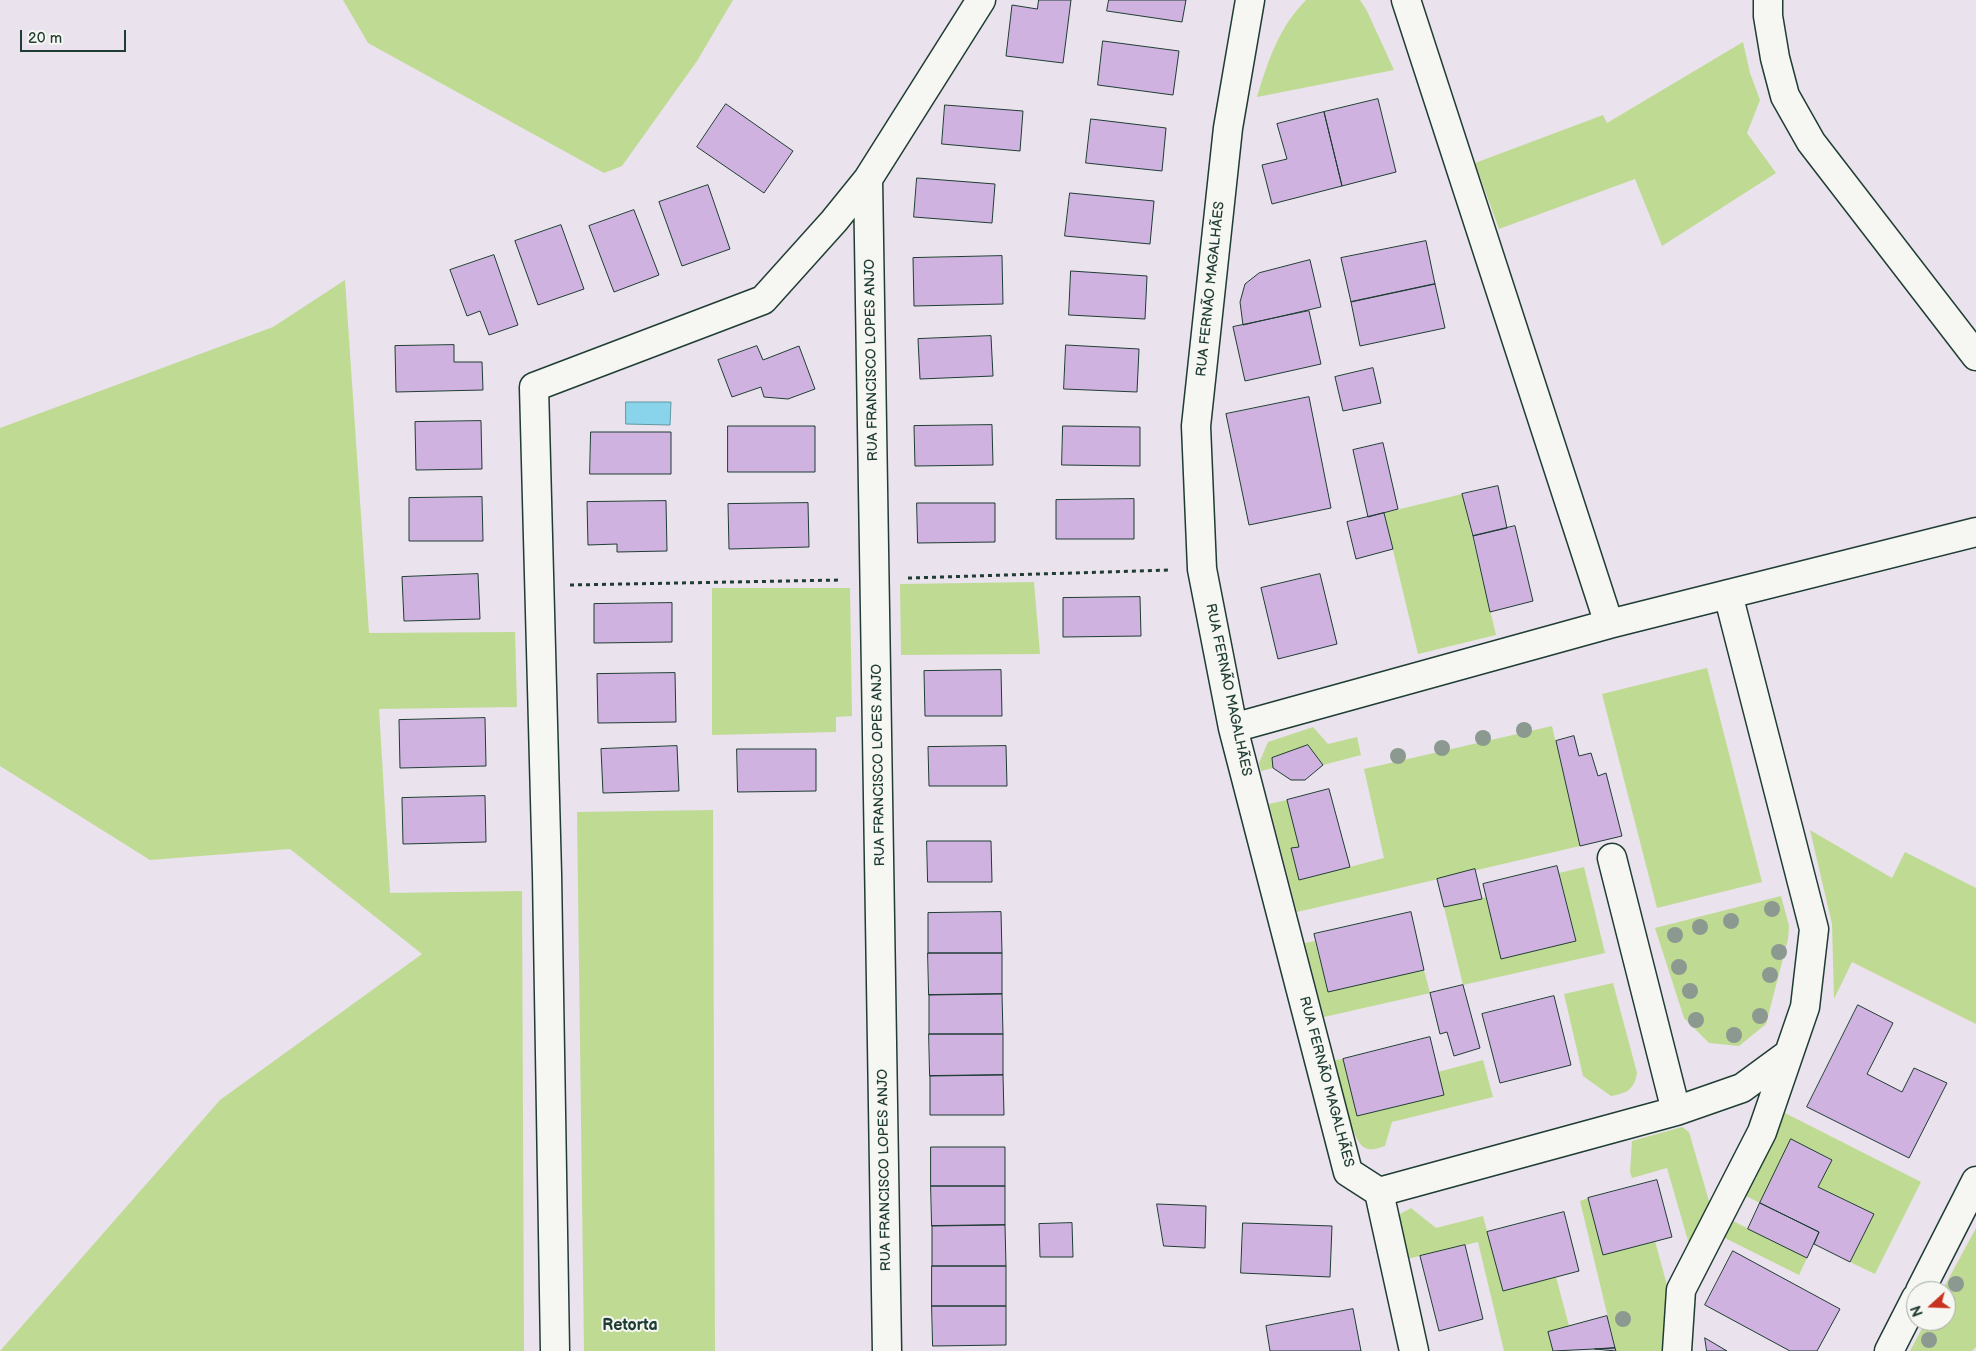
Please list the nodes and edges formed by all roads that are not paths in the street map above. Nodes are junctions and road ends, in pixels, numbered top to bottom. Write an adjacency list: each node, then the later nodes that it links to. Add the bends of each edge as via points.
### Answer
1 (981, 0): 5 (street)
2 (1250, 0): 10 (street, RUA FERNÃO MAGALHÃES, via 1228,128 1196,426 1202,569)
3 (1406, 0): 9 (street)
4 (1768, 0): 6 (street, via 1775,58 1785,96 1811,142)
5 (868, 178): 18 (street, via 763,300 534,386); 19 (street, RUA FRANCISCO LOPES ANJO)
6 (1976, 356)
7 (1976, 532): 8 (street)
8 (1728, 594): 9 (street); 12 (street, via 1814,929 1805,1007)
9 (1610, 624): 10 (street)
10 (1234, 728): 15 (street, RUA FERNÃO MAGALHÃES, via 1348,1172)
11 (1612, 858): 13 (street)
12 (1787, 1055): 13 (street, via 1742,1088); 21 (street, via 1762,1132 1681,1290)
13 (1676, 1111): 15 (street)
14 (1976, 1181): 16 (street)
15 (1379, 1192): 20 (street)
16 (1925, 1281)
17 (1906, 1318): 22 (street)
18 (555, 1351)
19 (887, 1351)
20 (1414, 1351)
21 (1678, 1351)
22 (1889, 1351)

